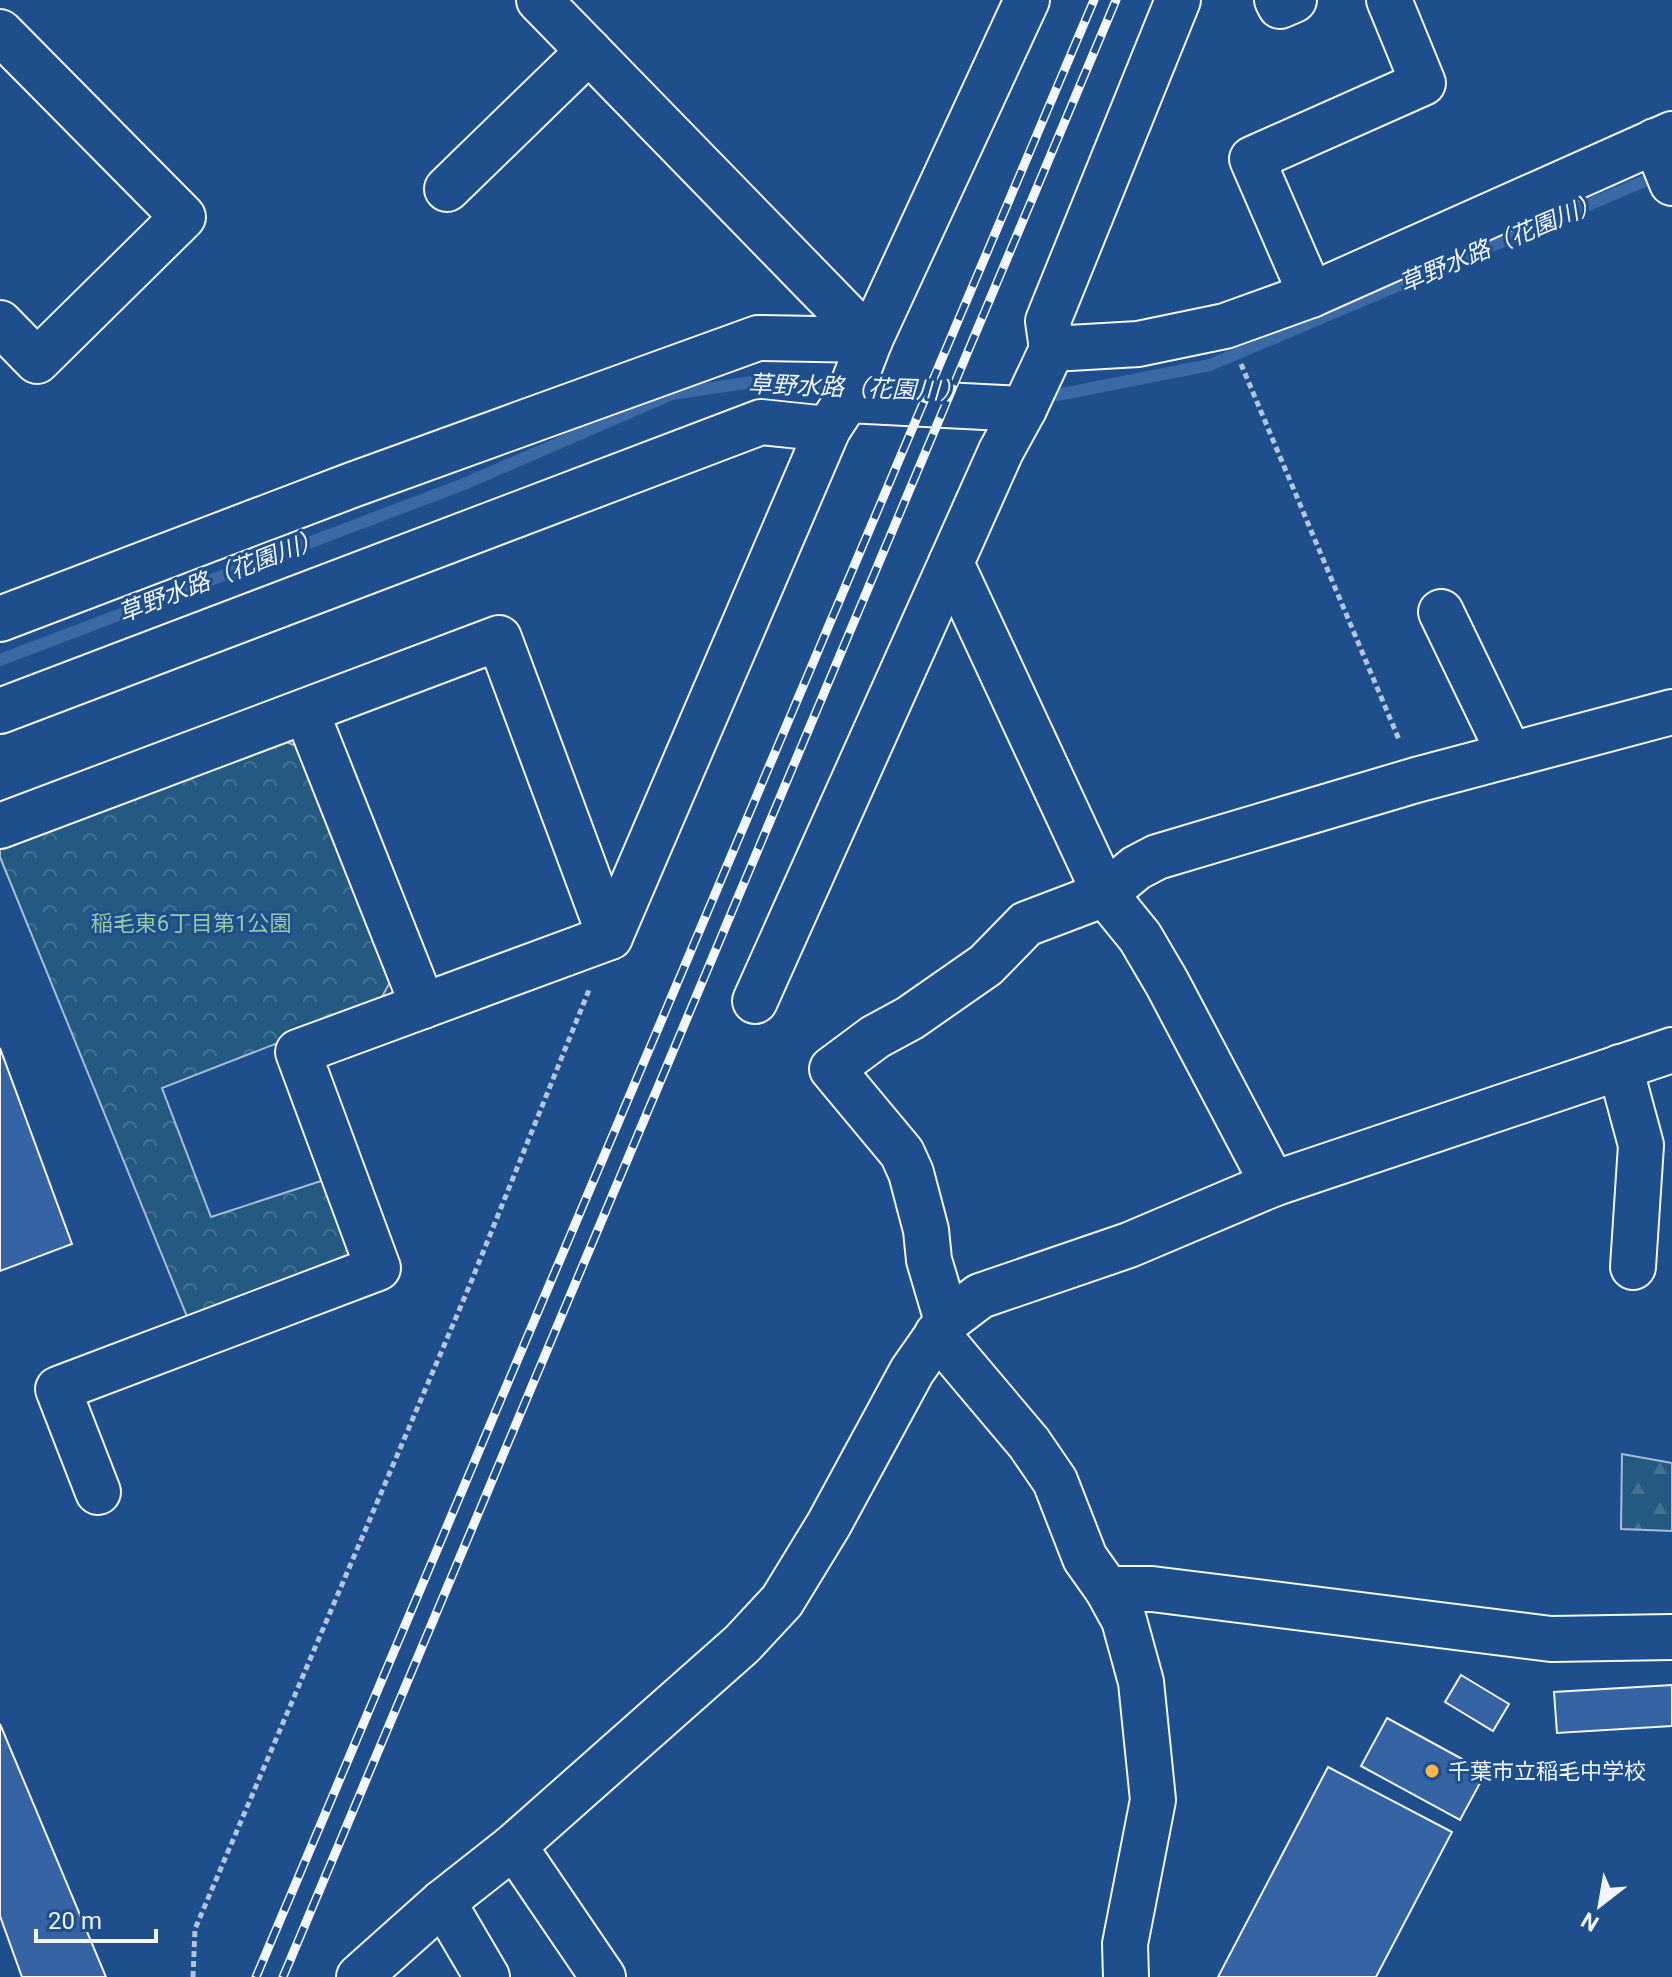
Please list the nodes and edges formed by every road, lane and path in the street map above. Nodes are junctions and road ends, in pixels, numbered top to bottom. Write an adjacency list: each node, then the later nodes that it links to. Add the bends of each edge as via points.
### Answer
1 (539, 0): 8 (street)
2 (1027, 0): 14 (street)
3 (1178, 0): 15 (street, via 1048,321)
4 (1277, 0): 5 (street, via 1280,6)
5 (1294, 0)
6 (1389, 0): 12 (street, via 1423,83 1252,159)
7 (0, 32): 13 (street, via 183,217 37,361)
8 (589, 51): 11 (street); 14 (street)
9 (1663, 138): 10 (street); 12 (street)
10 (1672, 183)
11 (447, 189)
12 (1311, 295): 15 (street, via 1225,326 1138,344)
13 (0, 323)
14 (870, 340): 18 (street); 21 (street, via 758,338)
15 (1052, 349): 17 (street)
16 (1247, 379): 26 (path)
17 (1024, 409): 18 (street); 19 (street)
18 (837, 414): 22 (street, via 761,422); 29 (street)
19 (951, 563): 28 (street); 30 (street)
20 (1441, 612): 25 (street)
21 (0, 619)
22 (0, 711)
23 (306, 711): 27 (street); 29 (street, via 499,638); 31 (street)
24 (1672, 712): 25 (street)
25 (1510, 755): 26 (street)
26 (1416, 780): 28 (street, via 1157,857)
27 (0, 826)
28 (1105, 894): 34 (street, via 1140,937 1167,983); 36 (street, via 1026,924 986,965 832,1069 902,1153 911,1173)
29 (610, 937): 31 (street); 42 (path, via 469,1287 195,1929)
30 (755, 1001)
31 (423, 1006): 37 (street, via 298,1052 378,1268 58,1389)
32 (1672, 1050): 33 (street)
33 (1620, 1067): 34 (street); 35 (street, via 1641,1145)
34 (1273, 1184): 36 (street, via 1129,1245 980,1296)
35 (1633, 1267)
36 (942, 1328): 38 (street, via 1047,1468 1085,1558); 40 (street, via 912,1371 782,1601 742,1644)
37 (98, 1492)
38 (1107, 1589): 39 (street, via 1152,1589 1551,1639); 46 (street, via 1124,1620 1141,1682 1153,1800 1125,1944)
39 (1672, 1637)
40 (514, 1846): 41 (street); 45 (street)
41 (443, 1902): 43 (street); 44 (street)
42 (193, 1977)
43 (359, 1977)
44 (487, 1977)
45 (603, 1977)
46 (1126, 1977)

